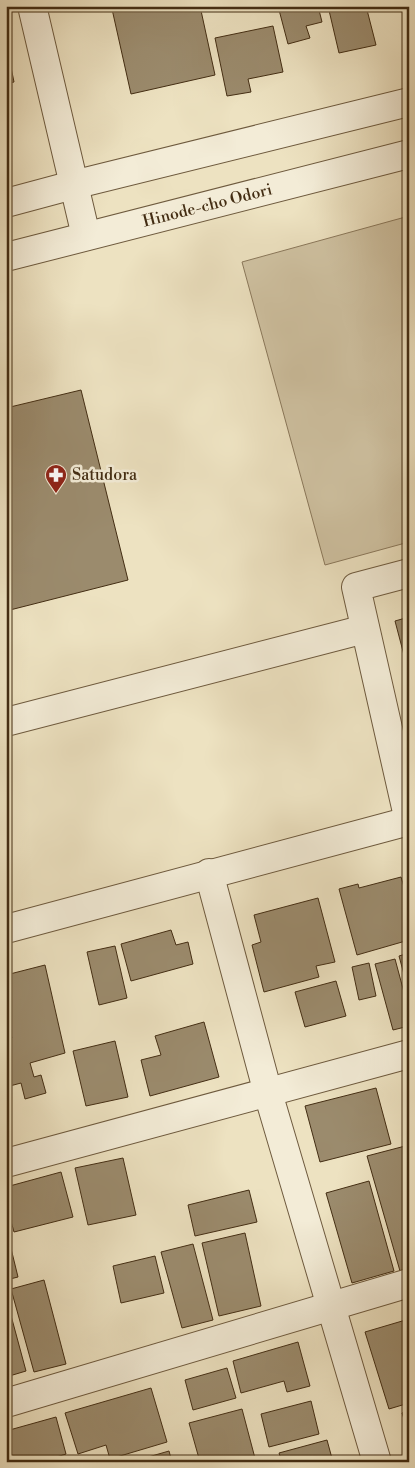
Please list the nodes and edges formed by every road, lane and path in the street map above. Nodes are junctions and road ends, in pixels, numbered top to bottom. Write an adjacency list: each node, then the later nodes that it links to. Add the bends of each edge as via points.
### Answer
1 (32, 6): 4 (street)
2 (409, 102): 4 (street)
3 (409, 154): 6 (street, Hinode-cho Odori)
4 (73, 185): 5 (street); 6 (street)
5 (6, 203)
6 (86, 236): 7 (street, Hinode-cho Odori)
7 (6, 258)
8 (409, 573): 9 (street, via 356,586)
9 (365, 629): 10 (street); 11 (street)
10 (6, 722)
11 (409, 821): 12 (street)
12 (209, 873): 13 (street); 15 (street)
13 (6, 929)
14 (409, 1054): 15 (street)
15 (268, 1093): 16 (street); 18 (street)
16 (6, 1163)
17 (409, 1283): 18 (street)
18 (332, 1305): 19 (street); 20 (street)
19 (6, 1403)
20 (377, 1462)

